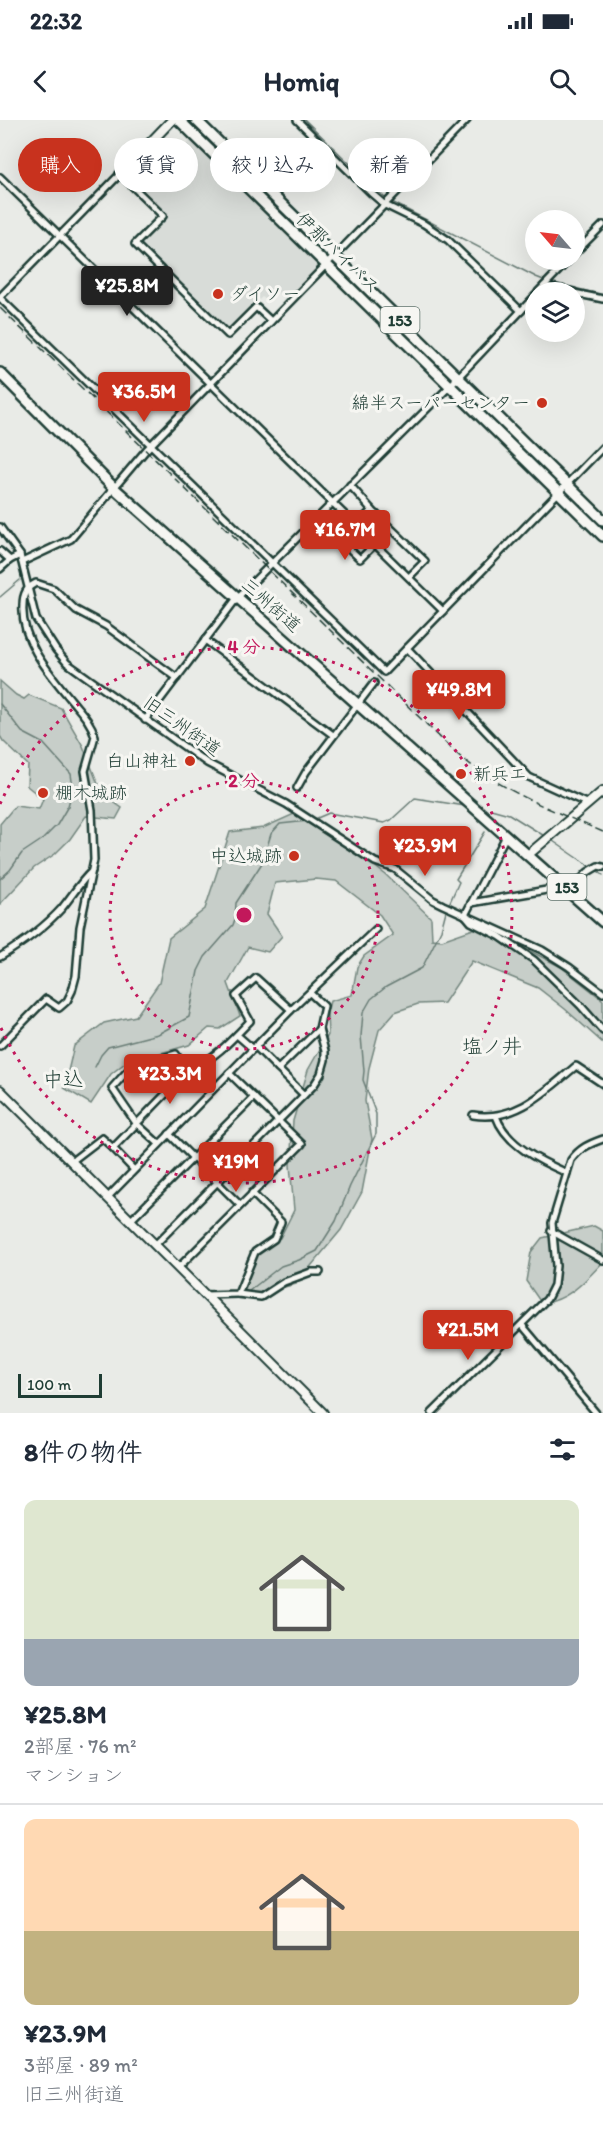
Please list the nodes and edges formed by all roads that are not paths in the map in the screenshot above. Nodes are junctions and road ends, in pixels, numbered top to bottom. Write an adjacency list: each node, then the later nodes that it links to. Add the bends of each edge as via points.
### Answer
1 (172, 120): 6 (street)
2 (179, 120): 15 (highway, 伊那バイパス / 153)
3 (196, 120): 14 (highway, 伊那バイパス / 153)
4 (297, 120): 10 (street)
5 (467, 120): 10 (street)
6 (155, 138)
7 (0, 177): 12 (street)
8 (114, 180): 12 (street)
9 (138, 192): 23 (street, via 163,216 135,244 228,335 256,307)
10 (388, 201): 14 (street); 22 (street, via 448,240)
11 (603, 225): 13 (street)
12 (59, 235): 19 (street); 26 (street)
13 (585, 243)
14 (334, 257): 15 (street); 25 (highway, 伊那バイパス / 153)
15 (326, 264): 23 (street); 27 (highway, 伊那バイパス / 153)
16 (560, 270): 17 (street)
17 (548, 282)
18 (585, 295): 20 (street)
19 (0, 298): 28 (street)
20 (603, 299)
21 (525, 307): 22 (street)
22 (521, 311): 25 (street)
23 (271, 321): 26 (street)
24 (0, 373): 32 (highway, 三州街道 / 153)
25 (458, 377): 27 (street); 30 (highway, 伊那バイパス / 153)
26 (211, 383): 28 (street); 34 (street)
27 (451, 385): 31 (street); 33 (highway, 伊那バイパス / 153)
28 (151, 445): 32 (street); 46 (street)
29 (603, 447): 30 (street)
30 (566, 484): 33 (street); 37 (highway, 伊那バイパス / 153)
31 (350, 485): 34 (street); 35 (street)
32 (114, 488): 45 (street, via 71,539); 50 (highway, 三州街道 / 153)
33 (559, 493): 40 (highway, 伊那バイパス / 153); 51 (street)
34 (333, 502): 36 (street); 38 (street)
35 (372, 510): 38 (street); 48 (street, via 424,561)
36 (317, 518): 41 (street, via 360,559); 46 (street)
37 (603, 520)
38 (357, 525): 41 (street)
39 (0, 528): 43 (street, 旧三州街道)
40 (603, 537)
41 (376, 543): 48 (street)
42 (0, 551): 44 (street)
43 (20, 555): 44 (street); 45 (street, 旧三州街道)
44 (10, 560): 47 (street)
45 (22, 562): 49 (street, 旧三州街道)
46 (273, 564): 50 (street); 53 (street, via 384,672)
47 (0, 569)
48 (410, 576): 51 (street)
49 (28, 586): 54 (street, via 36,583 54,589 76,610 106,626); 57 (street, 旧三州街道, via 36,619 67,663); 65 (street, via 22,606 28,636 95,736 85,771 92,810)
50 (237, 598): 52 (street); 56 (highway, 三州街道 / 153)
51 (443, 611): 53 (street)
52 (205, 640): 54 (street); 58 (street)
53 (407, 648): 61 (street, via 529,777)
54 (177, 678): 57 (street)
55 (374, 683): 56 (street)
56 (358, 704): 58 (street); 62 (highway, 三州街道 / 153)
57 (145, 720): 68 (street, 旧三州街道, via 210,765 286,804 375,862 395,868 434,900)
58 (333, 735): 59 (street)
59 (297, 788)
60 (603, 791): 61 (street)
61 (588, 804): 63 (street)
62 (507, 836): 63 (highway, 三州街道 / 153); 67 (street)
63 (529, 854): 66 (highway, 153)
64 (603, 867): 66 (street, via 593,868)
65 (92, 872): 71 (street, via 42,927); 78 (street, via 72,992 59,1008 46,999)
66 (568, 889): 67 (street); 69 (highway, 153)
67 (471, 903): 68 (street)
68 (465, 915): 73 (street, 旧三州街道, via 542,950); 76 (street, via 534,960)
69 (603, 921)
70 (376, 928): 72 (street)
71 (0, 957)
72 (310, 993): 74 (street); 75 (street, via 324,1006)
73 (603, 993)
74 (291, 1010): 77 (street, via 256,978 236,996 250,1021); 79 (street)
75 (320, 1029): 80 (street); 85 (street, via 325,1060 321,1074)
76 (603, 1031)
77 (237, 1035): 79 (street); 81 (street, via 208,1062)
78 (0, 1046)
79 (254, 1047): 80 (street); 82 (street)
80 (278, 1069): 85 (street)
81 (187, 1072): 90 (street); 90 (street, via 176,1054 131,1067 112,1088)
82 (229, 1073): 86 (street); 91 (street)
83 (603, 1084): 88 (street, via 576,1066 547,1091)
84 (0, 1090): 96 (street)
85 (304, 1095): 89 (street)
86 (254, 1097): 89 (street); 95 (street)
87 (473, 1114): 88 (street)
88 (496, 1116): 98 (street, via 505,1134 517,1145)
89 (278, 1120): 99 (street); 100 (street, via 302,1144)
90 (136, 1123): 93 (street); 94 (street)
91 (169, 1134): 93 (street); 95 (street)
92 (603, 1139): 98 (street, via 577,1152)
93 (159, 1144): 97 (street)
94 (112, 1148): 96 (street, via 102,1138); 97 (street)
95 (192, 1157): 99 (street); 103 (street)
96 (72, 1161): 101 (street)
97 (134, 1170): 101 (street)
98 (567, 1173): 104 (street)
99 (217, 1181): 102 (street); 105 (street)
100 (252, 1193): 102 (street); 109 (street, via 281,1222 274,1239 255,1252)
101 (108, 1197): 103 (street)
102 (240, 1205): 107 (street)
103 (131, 1220): 105 (street)
104 (551, 1231): 106 (street); 111 (street, via 556,1266 554,1285 547,1299)
105 (156, 1244): 107 (street)
106 (603, 1260)
107 (179, 1267): 110 (street)
108 (320, 1272): 109 (street, via 284,1282 261,1297)
109 (238, 1294): 110 (street)
110 (205, 1295): 112 (street)
111 (522, 1325): 113 (street); 114 (street)
112 (323, 1413)
113 (432, 1413)
114 (596, 1413)

